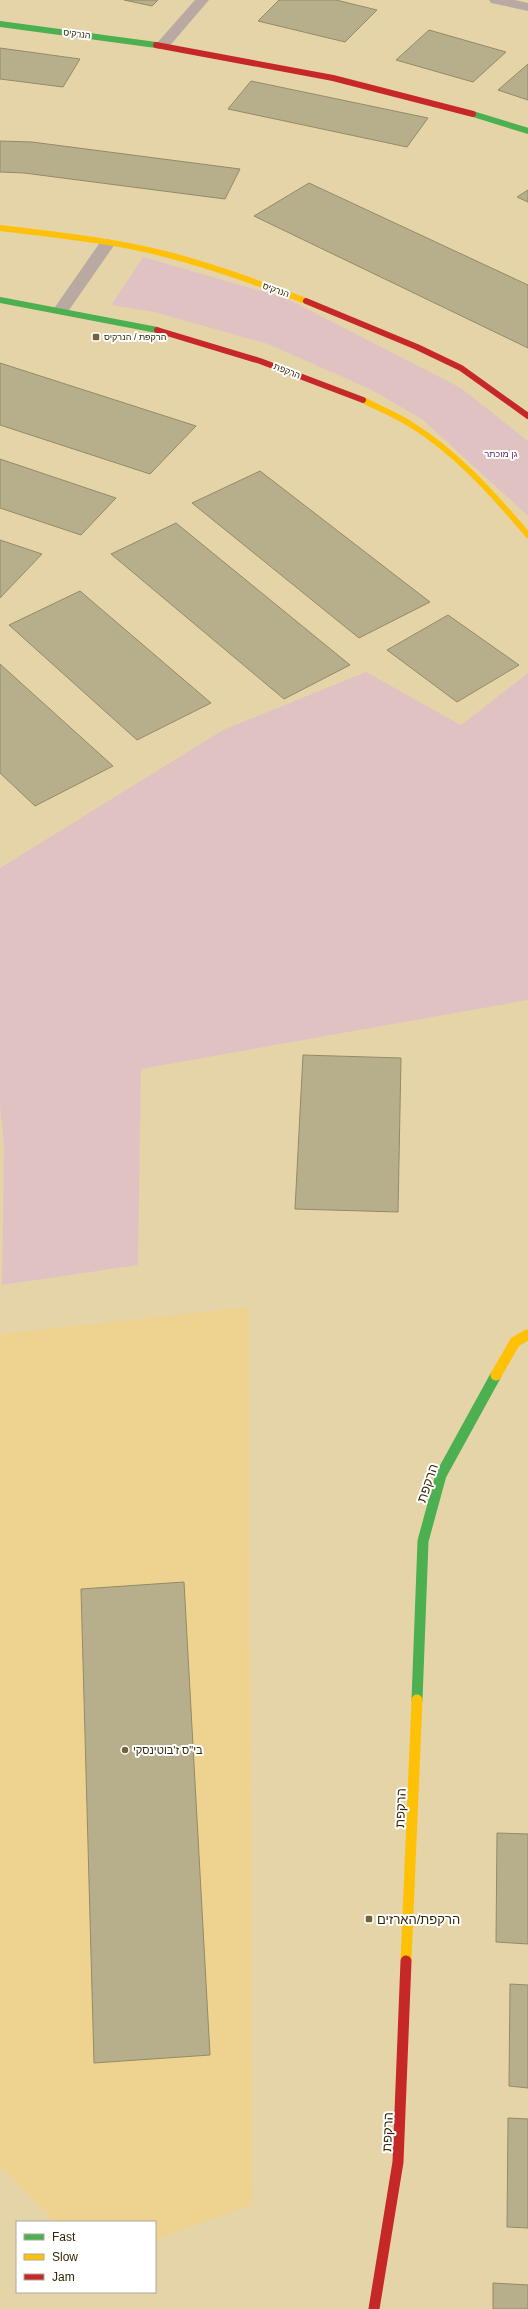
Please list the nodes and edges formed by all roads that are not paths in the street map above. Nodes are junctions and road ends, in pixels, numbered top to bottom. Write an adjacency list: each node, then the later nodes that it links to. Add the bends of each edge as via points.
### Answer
1 (202, 0): 5 (street)
2 (496, 0): 3 (street)
3 (528, 7)
4 (0, 24): 5 (street, הנרקיס)
5 (162, 46): 6 (street, הנרקיס, via 327,76 434,103)
6 (528, 131)
7 (0, 228): 8 (street, הנרקיס)
8 (107, 244): 10 (street); 11 (street, הנרקיס, via 164,254 233,274 325,308 461,368)
9 (0, 300): 10 (street, הרקפת)
10 (61, 310): 12 (street, הרקפת, via 161,332 260,361 356,397 414,426 452,456 498,499)
11 (528, 416)
12 (528, 535)
13 (528, 1334): 14 (street, הרקפת, via 515,1342 441,1475 423,1541 398,2162)
14 (374, 2309)

